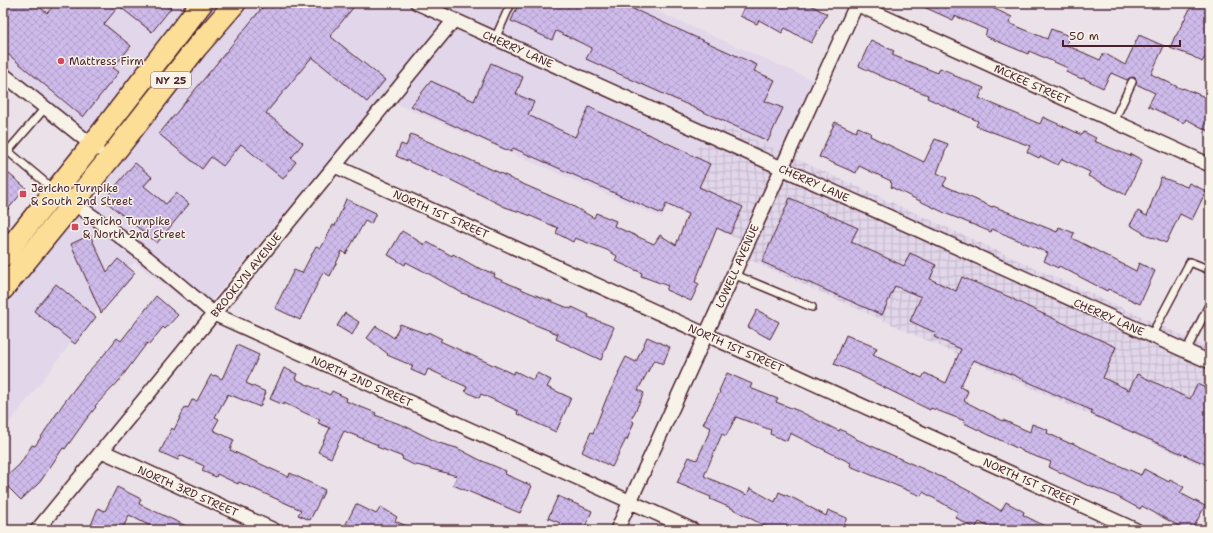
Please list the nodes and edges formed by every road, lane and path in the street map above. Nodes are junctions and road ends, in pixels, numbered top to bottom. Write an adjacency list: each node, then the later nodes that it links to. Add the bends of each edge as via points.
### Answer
1 (235, 3): 14 (main road, NY 25, via 196,48)
2 (418, 3): 6 (street, CHERRY LANE)
3 (511, 3): 7 (lane)
4 (856, 3): 11 (street, MCKEE STREET); 17 (street, LOWELL AVENUE)
5 (196, 5): 12 (main road, NY 25)
6 (454, 20): 7 (street, CHERRY LANE); 16 (street, BROOKLYN AVENUE)
7 (495, 39): 17 (street, CHERRY LANE)
8 (3, 74): 10 (street)
9 (1132, 82): 11 (lane)
10 (45, 108): 12 (street); 13 (lane)
11 (1114, 121): 15 (street, MCKEE STREET)
12 (92, 145): 14 (street); 18 (main road, NY 25)
13 (5, 149): 18 (lane)
14 (110, 158): 19 (main road, NY 25)
15 (1210, 165)
16 (335, 166): 26 (street, BROOKLYN AVENUE); 27 (street, NORTH 1ST STREET)
17 (781, 168): 22 (street, LOWELL AVENUE); 28 (street, CHERRY LANE)
18 (55, 191): 19 (street, NORTH 2ND STREET); 20 (main road, NY 25)
19 (74, 202): 23 (main road, NY 25); 26 (street, NORTH 2ND STREET, via 151,259)
20 (3, 256)
21 (1210, 270): 28 (lane, via 1190,262)
22 (733, 274): 25 (lane); 27 (street, LOWELL AVENUE)
23 (3, 289)
24 (1210, 303): 29 (lane)
25 (812, 307)
26 (214, 314): 31 (street, BROOKLYN AVENUE); 32 (street, NORTH 2ND STREET)
27 (706, 334): 32 (street, LOWELL AVENUE); 37 (street, NORTH 1ST STREET)
28 (1151, 336): 29 (street, CHERRY LANE)
29 (1186, 351): 30 (street, CHERRY LANE)
30 (1210, 362)
31 (102, 452): 33 (street, BROOKLYN AVENUE); 34 (street, NORTH 3RD STREET)
32 (630, 501): 35 (street, LOWELL AVENUE); 36 (street, NORTH 2ND STREET)
33 (38, 530)
34 (274, 530)
35 (617, 530)
36 (693, 530)
37 (1136, 530)

